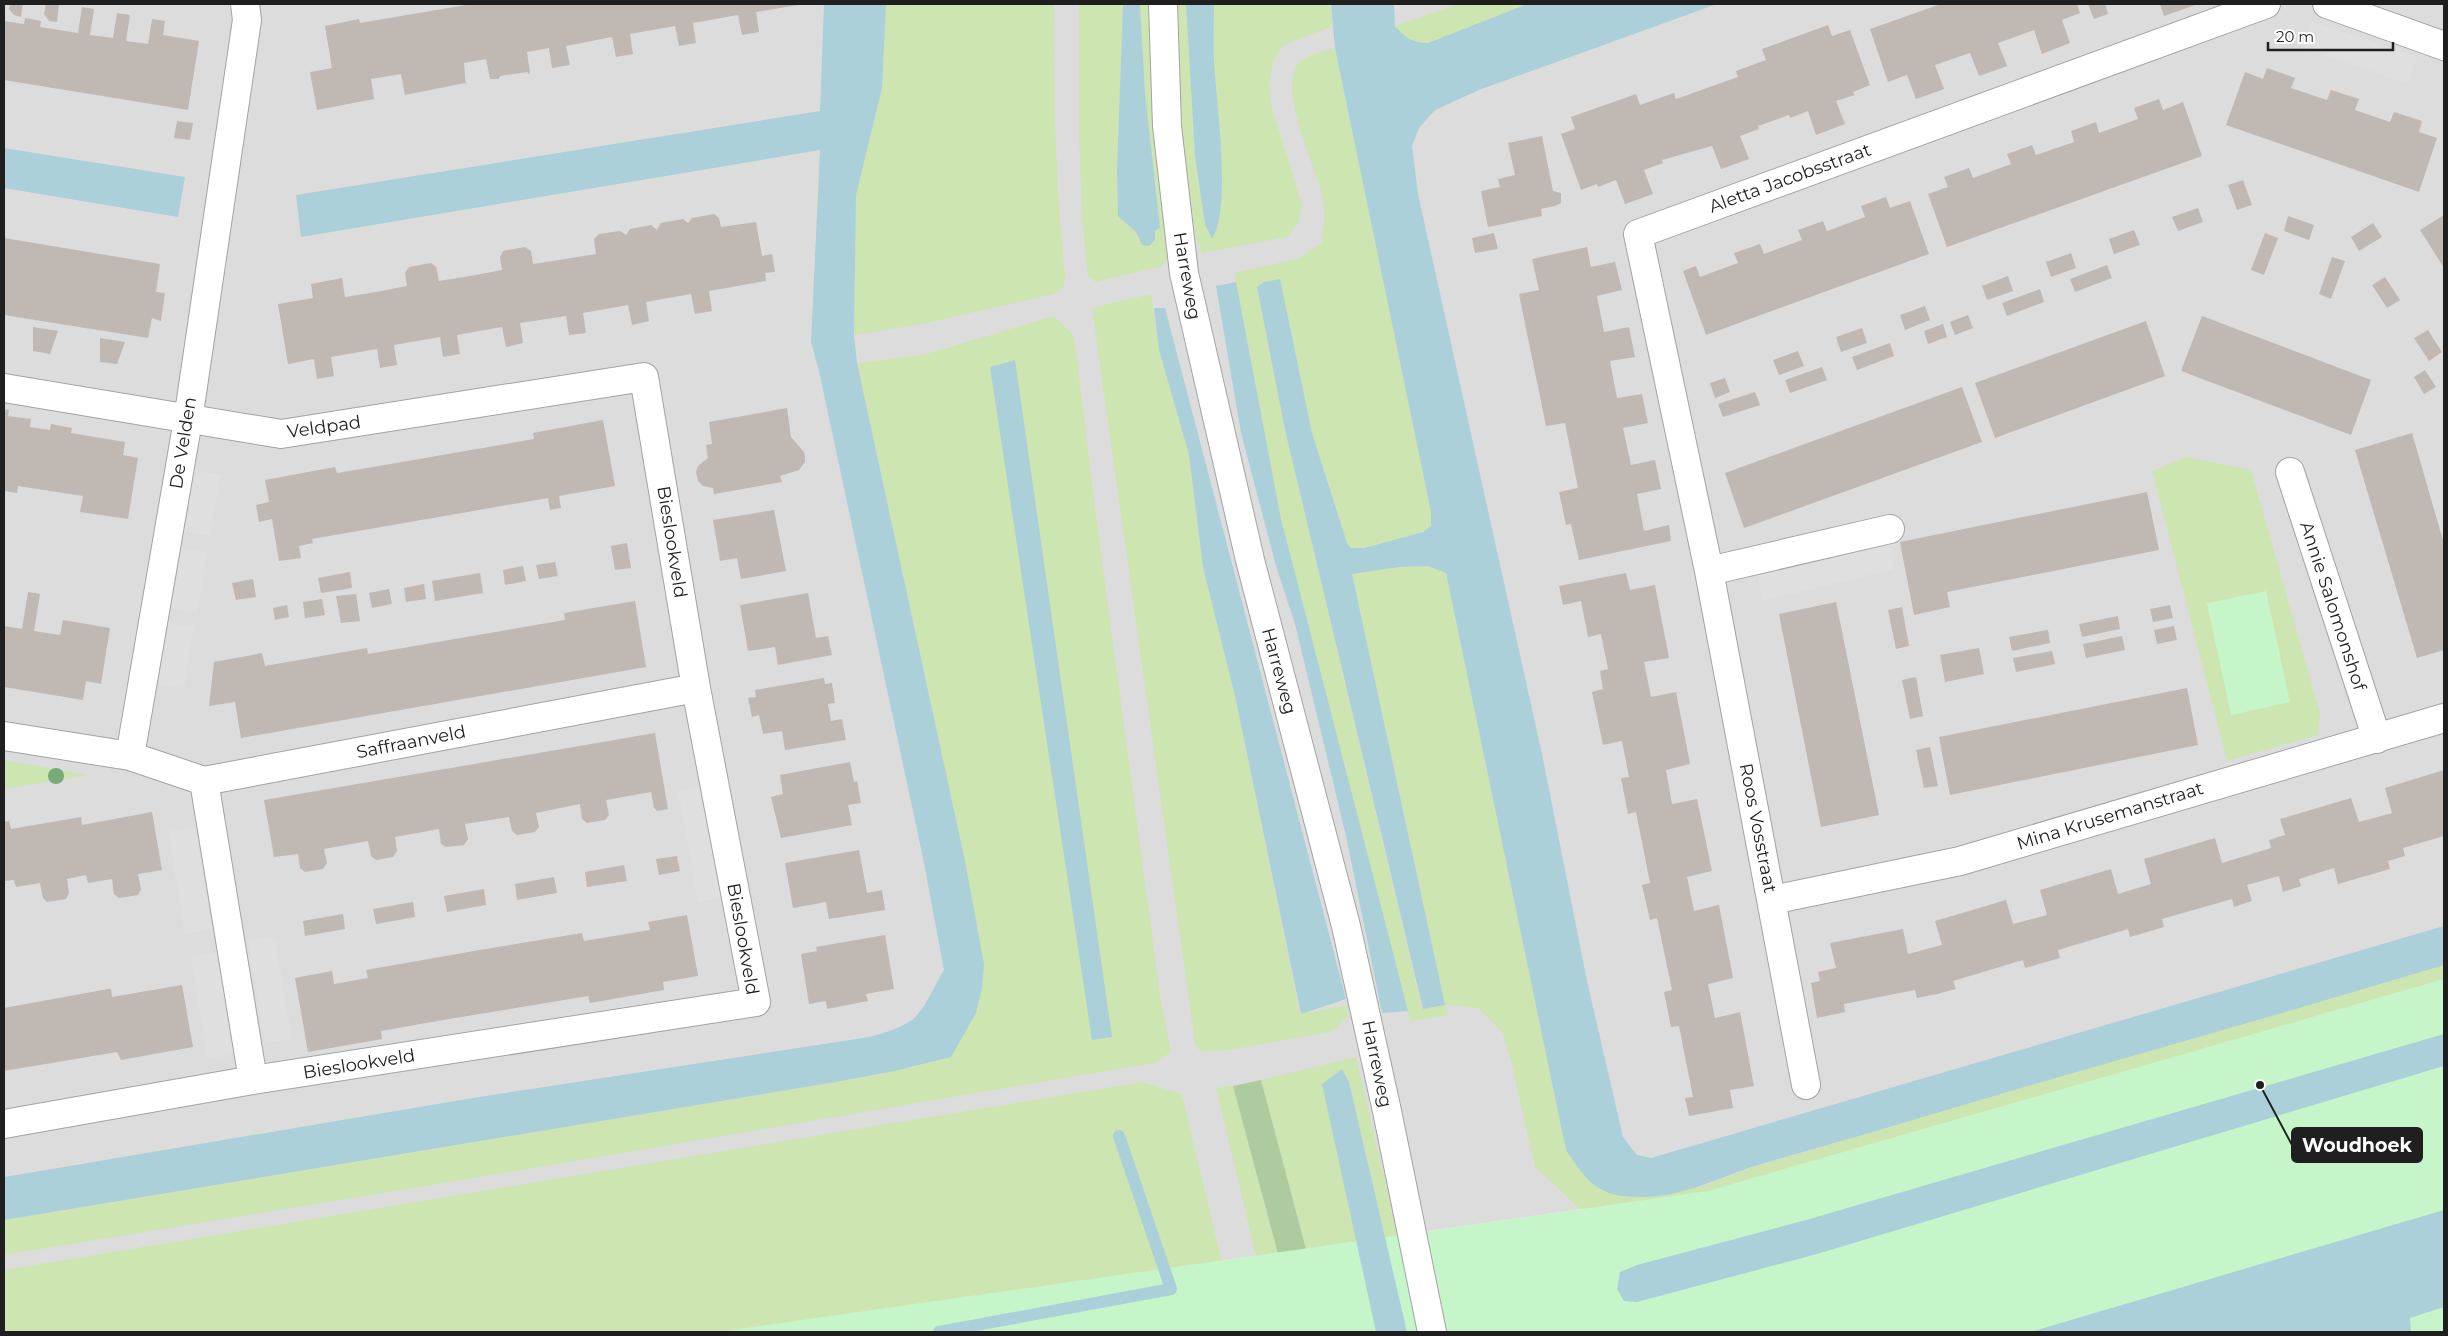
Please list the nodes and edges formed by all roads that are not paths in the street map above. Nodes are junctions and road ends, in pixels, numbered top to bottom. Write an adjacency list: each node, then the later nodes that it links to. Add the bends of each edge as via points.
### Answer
1 (245, 4): 8 (street, De Velden, via 247,20)
2 (1163, 4): 22 (street, Harreweg, via 1167,126 1184,273 1250,560 1346,926)
3 (2266, 4): 11 (street, Aletta Jacobsstraat, via 1638,234)
4 (2327, 4): 5 (street)
5 (2444, 46)
6 (644, 377): 8 (street, Veldpad, via 281,434); 12 (street, Bieslookveld)
7 (4, 388): 8 (street, Veldpad)
8 (188, 420): 16 (street, De Velden)
9 (2290, 472): 15 (street, Annie Salomonshof)
10 (1890, 529): 11 (street)
11 (1710, 571): 18 (street, Roos Vosstraat)
12 (696, 688): 17 (street, Saffraanveld); 19 (street, Bieslookveld, via 756,1002)
13 (2444, 718): 15 (street, Mina Krusemanstraat)
14 (4, 736): 16 (street)
15 (2377, 739): 18 (street, Mina Krusemanstraat, via 1960,861)
16 (130, 756): 17 (street, Saffraanveld)
17 (204, 781): 19 (street)
18 (1772, 900): 20 (street, Roos Vosstraat)
19 (253, 1080): 21 (street, Bieslookveld)
20 (1806, 1085)
21 (4, 1124)
22 (1432, 1332)

